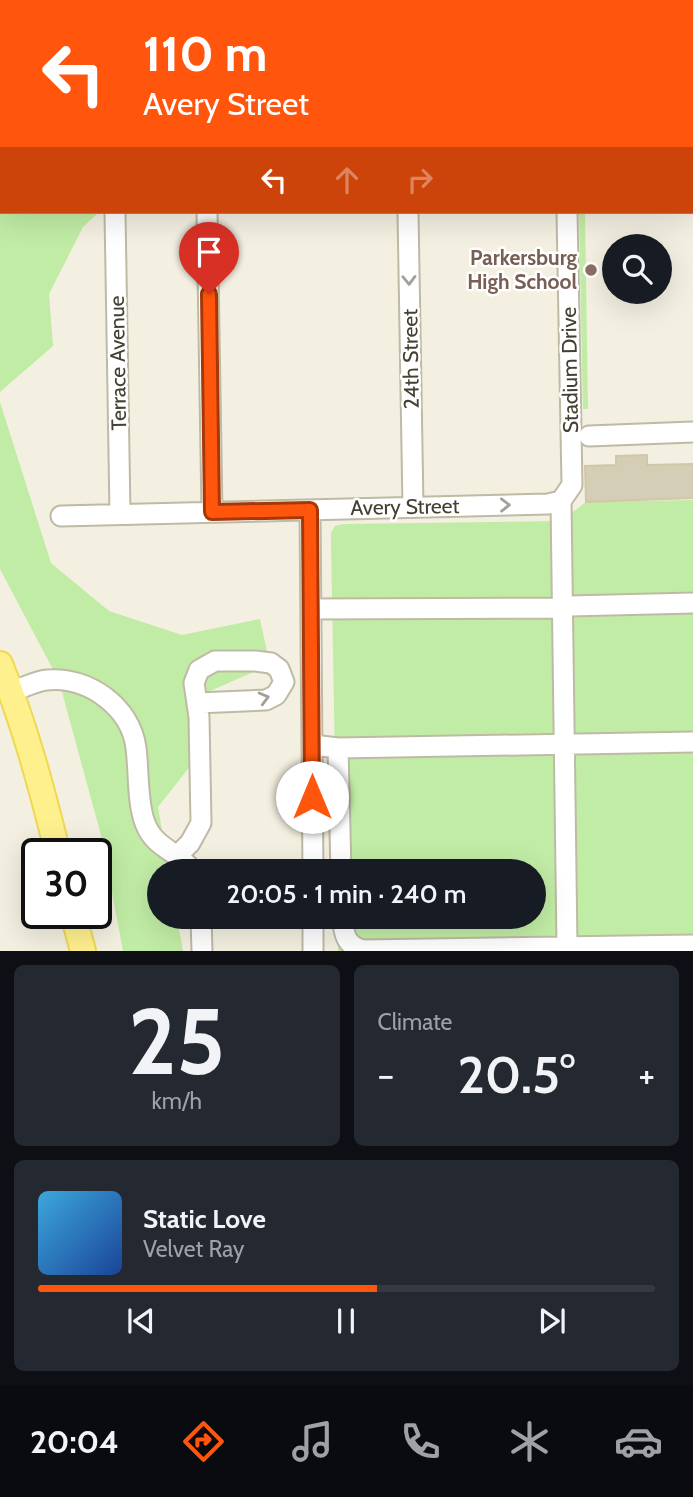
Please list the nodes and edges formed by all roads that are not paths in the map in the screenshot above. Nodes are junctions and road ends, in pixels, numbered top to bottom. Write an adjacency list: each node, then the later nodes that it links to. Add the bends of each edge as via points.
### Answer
1 (116, 214): 11 (street, Terrace Avenue)
2 (207, 214): 10 (street)
3 (408, 214): 8 (street, 24th Street, one-way to 8)
4 (566, 214): 7 (street, Stadium Drive)
5 (693, 432): 6 (street)
6 (589, 436)
7 (567, 493): 8 (street, Avery Street, one-way to 7, via 548,504); 14 (street, Stadium Drive)
8 (413, 507): 9 (street, Avery Street)
9 (310, 510): 10 (street, Avery Street); 15 (street)
10 (212, 512): 11 (street, Avery Street)
11 (120, 514): 12 (street, Avery Street)
12 (61, 516)
13 (693, 603): 14 (street)
14 (564, 608): 15 (street); 20 (street, Stadium Drive)
15 (311, 609): 21 (street)
16 (0, 664): 17 (main road)
17 (11, 692): 23 (main road); 24 (street, via 46,680 68,681 92,688 124,715 136,745 145,823 158,843)
18 (197, 703): 24 (street, via 201,823)
19 (693, 742): 20 (street)
20 (566, 744): 22 (street); 33 (street, Stadium Drive)
21 (312, 745): 22 (street); 26 (street)
22 (338, 748): 27 (street)
23 (54, 838)
24 (177, 856): 25 (street)
25 (182, 859)
26 (313, 859)
27 (341, 859)
28 (77, 929): 34 (main road)
29 (201, 929): 35 (street)
30 (313, 929): 36 (street)
31 (345, 929): 33 (street, via 355,949 364,950)
32 (693, 945): 33 (street)
33 (567, 946)
34 (83, 951)
35 (202, 951)
36 (313, 951)

